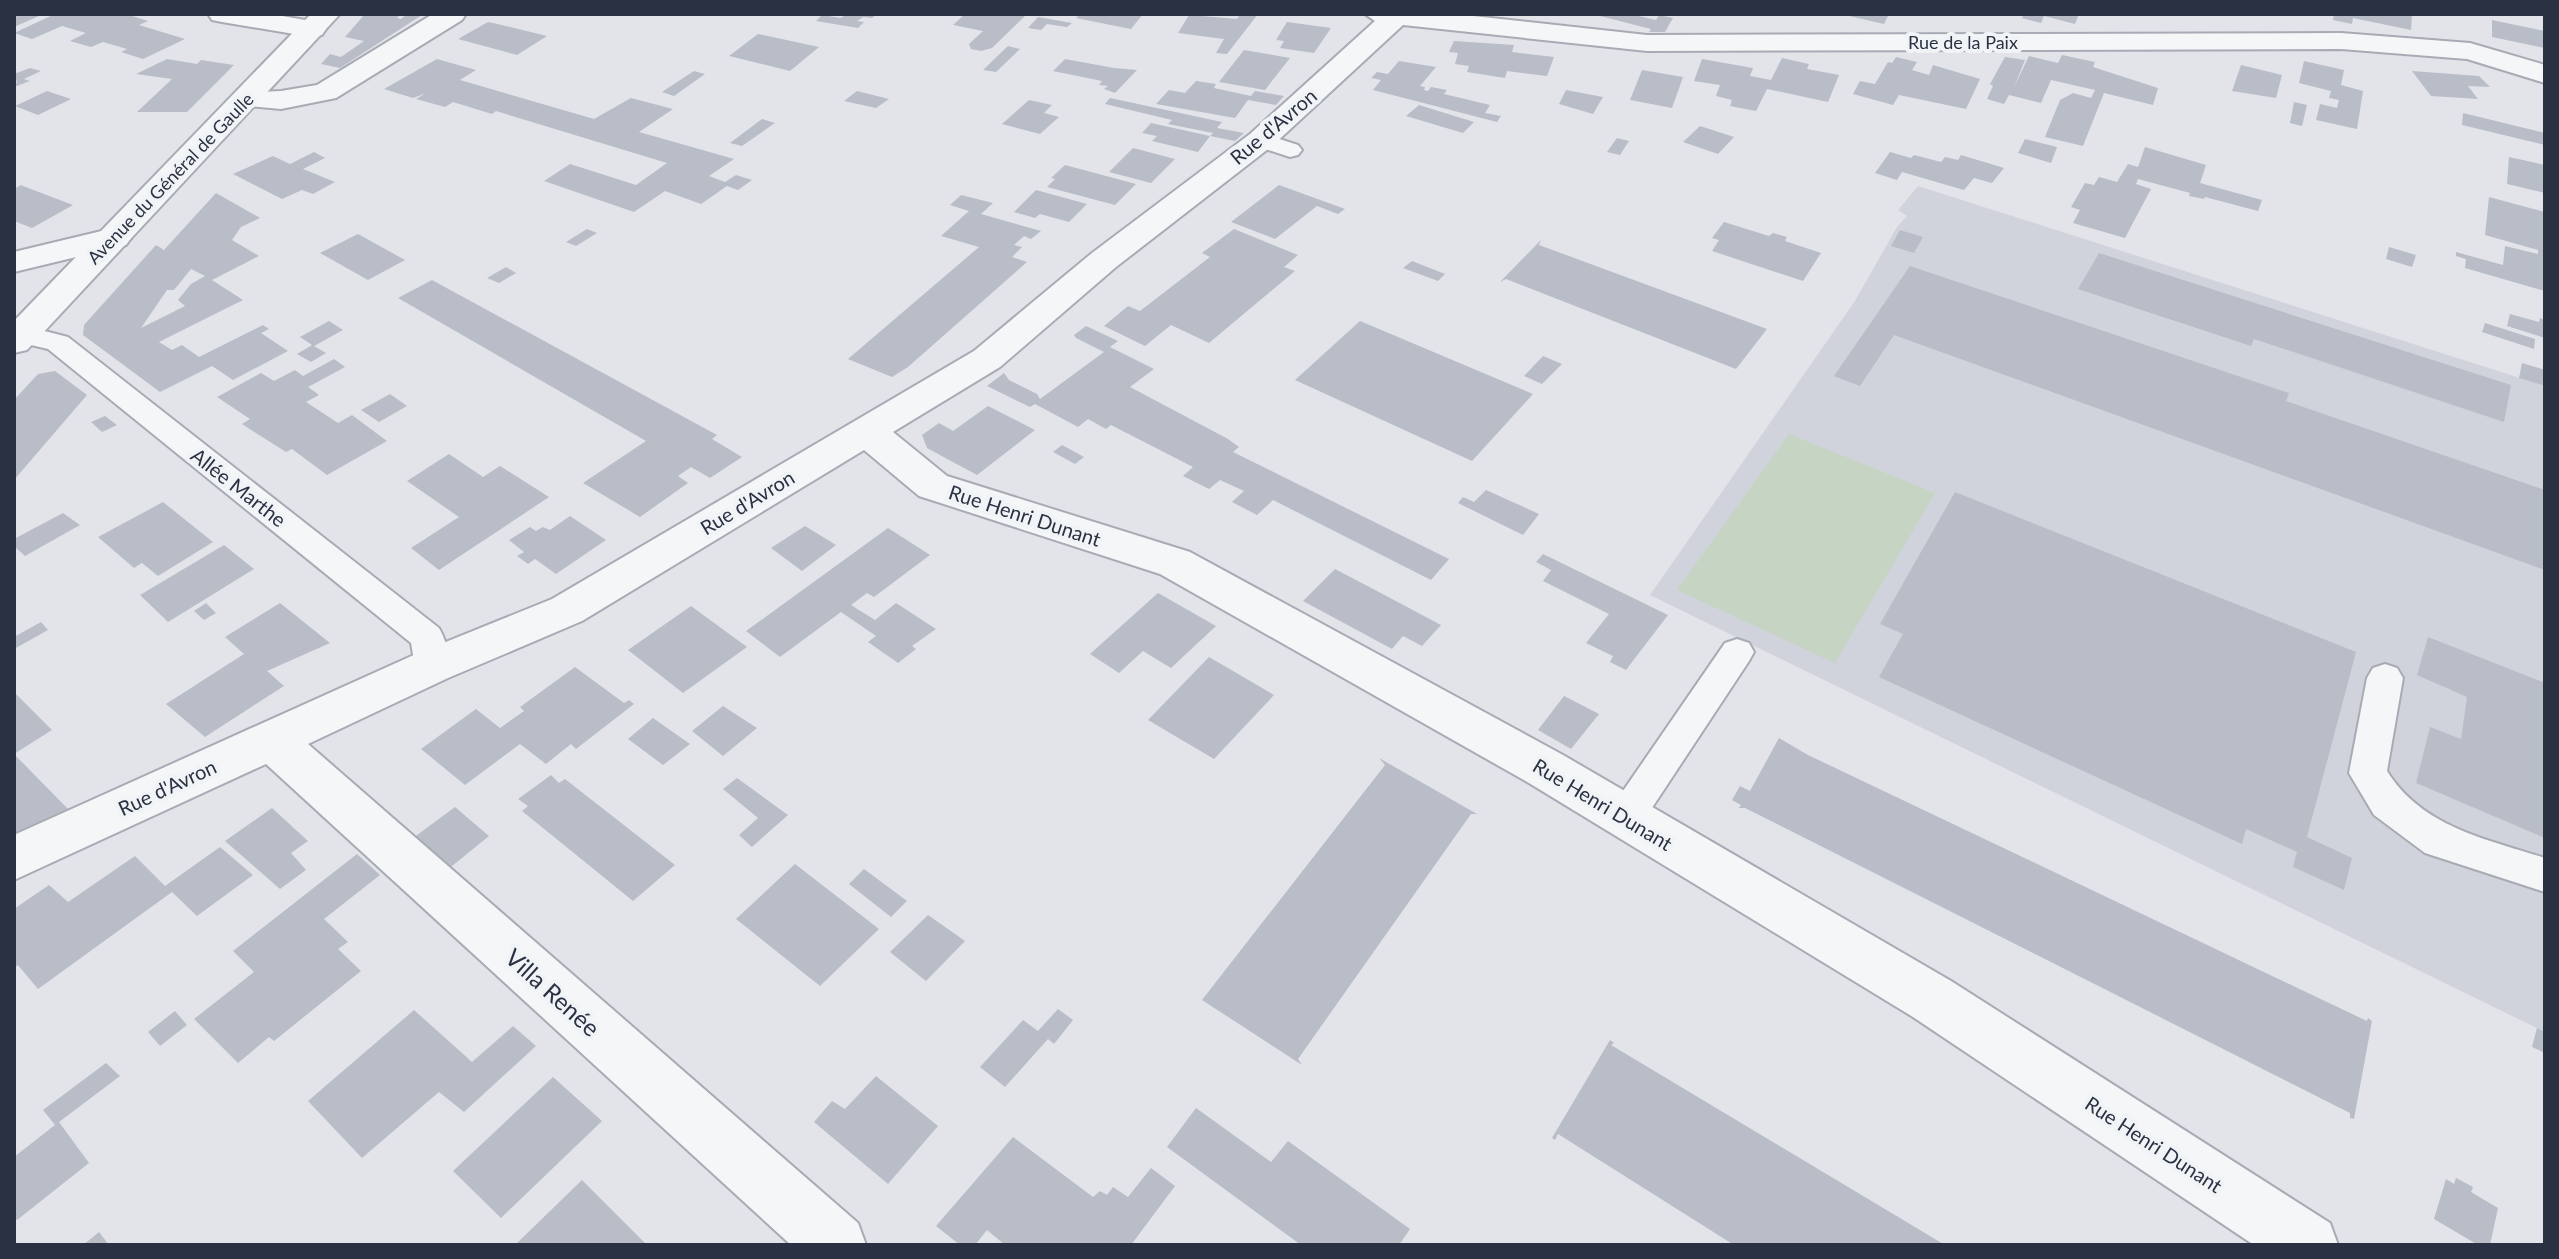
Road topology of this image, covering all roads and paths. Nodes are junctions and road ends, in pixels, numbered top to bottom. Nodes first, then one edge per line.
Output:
1 (222, 14) edge
2 (452, 14) edge
3 (1392, 15) edge
4 (319, 22) edge
5 (2545, 74) edge
6 (246, 99) junction
7 (114, 238) junction
8 (14, 262) edge
9 (18, 338) edge
10 (866, 431) junction
11 (1737, 652) dead end
12 (432, 666) junction
13 (2385, 678) dead end
14 (270, 739) junction
15 (1625, 818) junction
16 (14, 858) edge
17 (2545, 875) edge
18 (836, 1245) edge
19 (2308, 1245) edge

1 - 4 street
2 - 6 street
3 - 5 street, Rue de la Paix
3 - 10 street, Rue d'Avron
4 - 6 street, Avenue du Général de Gaulle
6 - 7 street, Avenue du Général de Gaulle
7 - 8 street
7 - 9 street, Avenue du Général de Gaulle
9 - 12 lane, Allée Marthe
10 - 12 street, Rue d'Avron
10 - 15 street, Rue Henri Dunant
11 - 15 lane
12 - 14 street, Rue d'Avron
13 - 17 lane
14 - 16 street, Rue d'Avron
14 - 18 street, Villa Renée
15 - 19 street, Rue Henri Dunant

